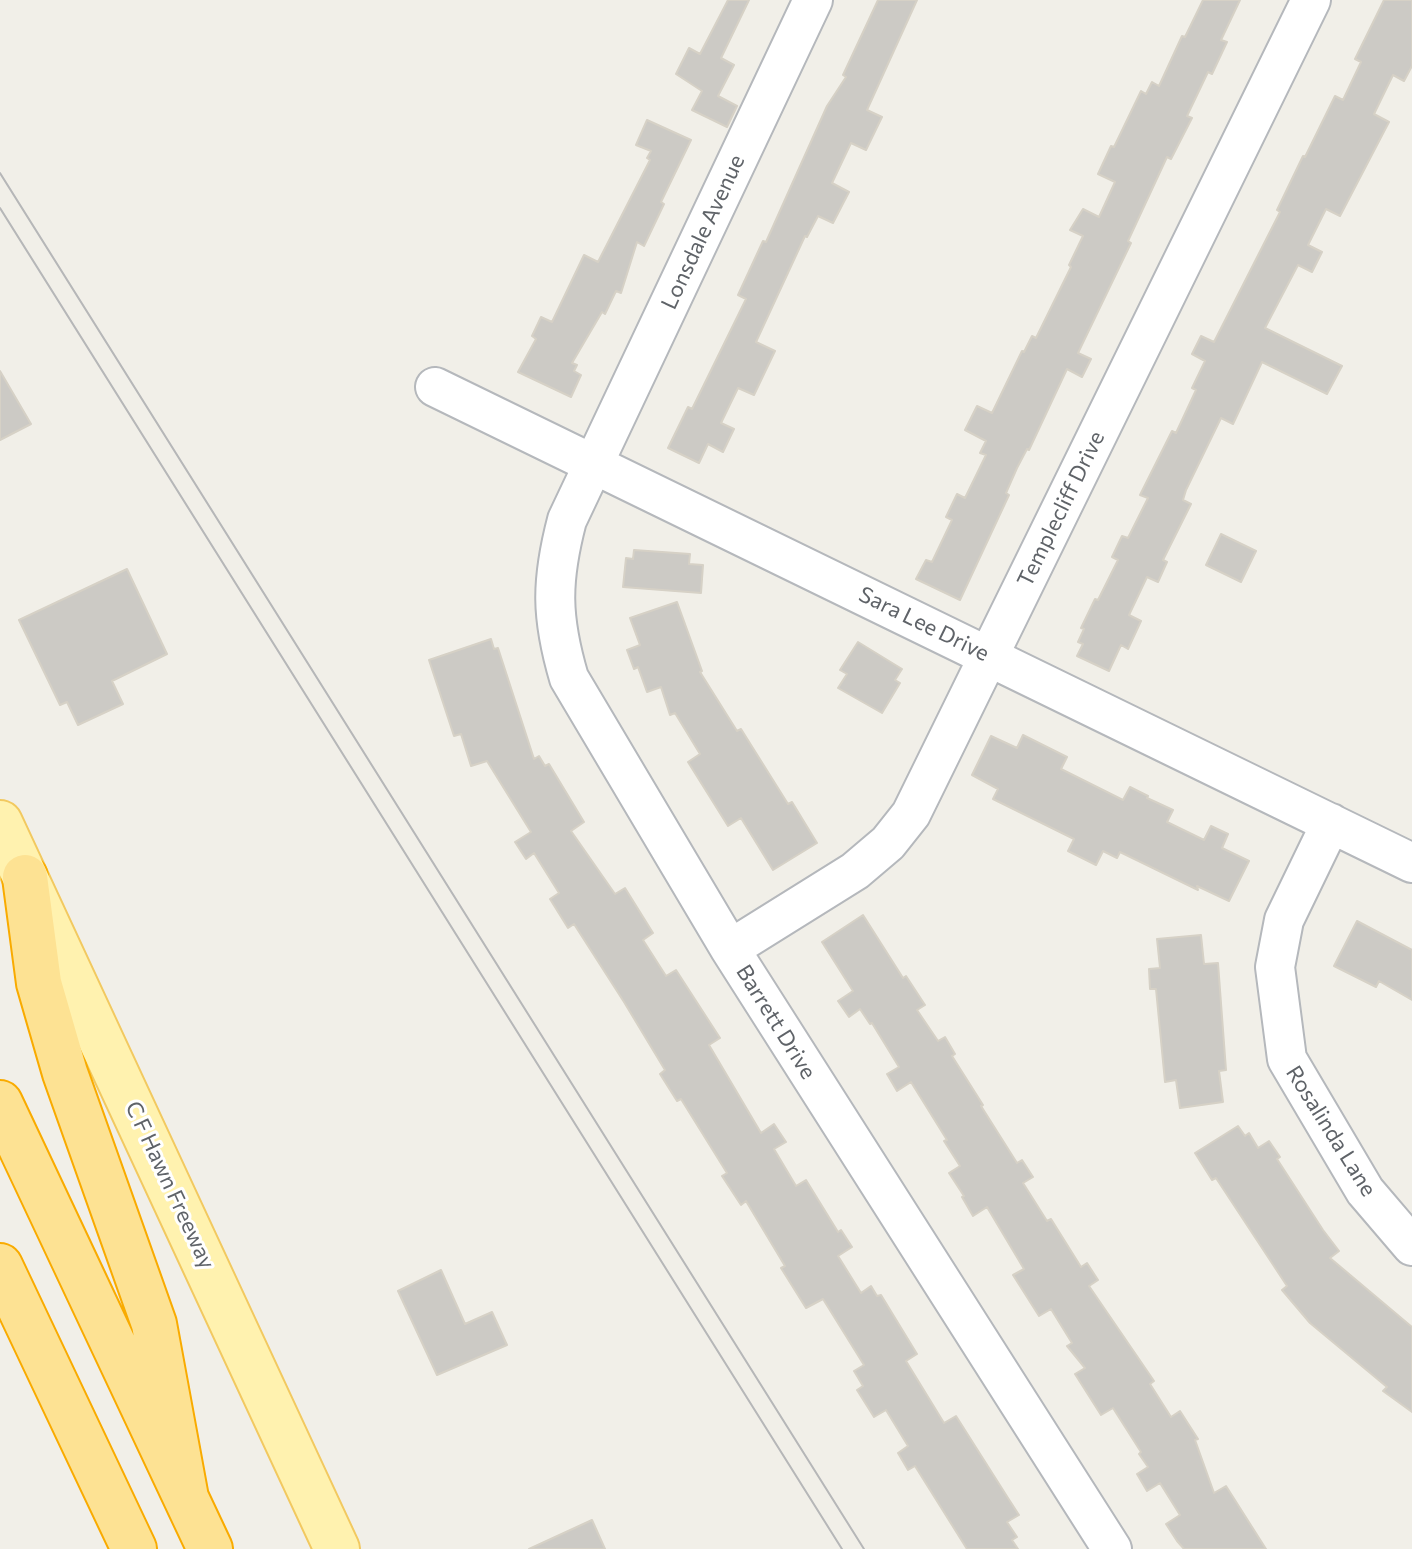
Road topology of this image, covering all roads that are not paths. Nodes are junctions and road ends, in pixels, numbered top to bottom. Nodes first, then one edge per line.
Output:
1 (813, 0) edge
2 (1311, 0) edge
3 (435, 387) dead end
4 (593, 464) junction
5 (989, 656) junction
6 (0, 823) edge
7 (1331, 823) junction
8 (1412, 863) edge
9 (25, 877) junction
10 (730, 949) junction
11 (0, 1103) edge
12 (1412, 1246) edge
13 (0, 1266) edge
14 (186, 1498) junction
15 (134, 1549) edge
16 (210, 1549) edge
17 (337, 1549) edge
18 (1112, 1549) edge

1 - 4 street, Lonsdale Avenue
2 - 5 street, Templecliff Drive
3 - 4 street, Sara Lee Drive
4 - 5 street, Sara Lee Drive
4 - 10 street, Barrett Drive
5 - 7 street, Sara Lee Drive
5 - 10 street, Templecliff Drive
6 - 9 main road, C F Hawn Freeway
7 - 8 street, Sara Lee Drive
7 - 12 street, Rosalinda Lane
9 - 14 highway
9 - 17 main road, C F Hawn Freeway
10 - 18 street, Barrett Drive
11 - 14 highway
13 - 15 highway
14 - 16 highway

